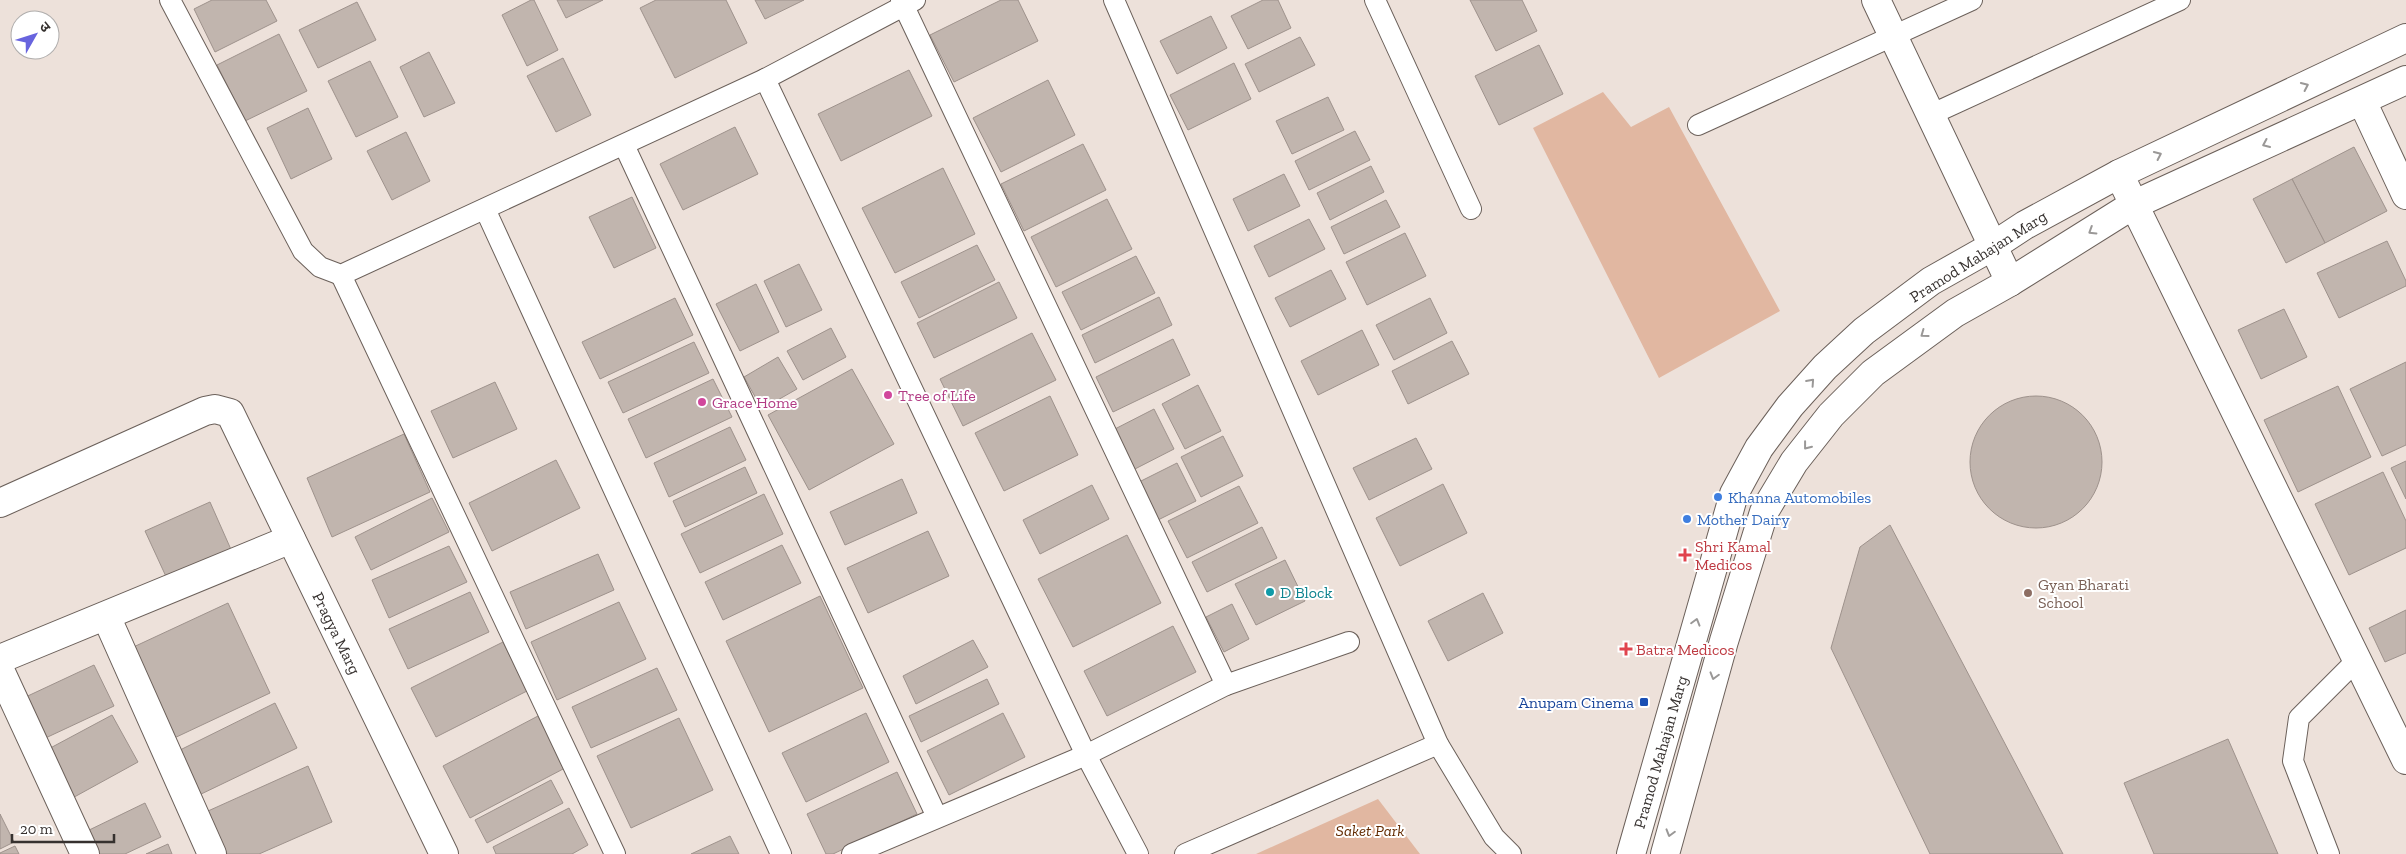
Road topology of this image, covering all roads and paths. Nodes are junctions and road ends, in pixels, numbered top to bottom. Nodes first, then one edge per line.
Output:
1 (170, 0) edge
2 (1114, 0) edge
3 (1375, 0) edge
4 (1876, 0) edge
5 (1972, 0) edge
6 (2180, 0) edge
7 (907, 2) edge
8 (1893, 36) junction
9 (2406, 38) edge
10 (765, 79) junction
11 (2406, 80) edge
12 (2362, 101) junction
13 (1930, 115) junction
14 (1698, 125) dead end
15 (624, 145) junction
16 (2119, 174) junction
17 (2406, 195) edge
18 (2133, 205) junction
19 (485, 209) junction
20 (1471, 209) dead end
21 (1993, 246) junction
22 (341, 275) junction
23 (1931, 281) junction
24 (2010, 282) junction
25 (1954, 313) junction
26 (0, 504) edge
27 (291, 539) junction
28 (106, 616) junction
29 (1349, 642) dead end
30 (0, 659) edge
31 (2357, 660) junction
32 (0, 670) edge
33 (1226, 685) junction
34 (1438, 744) junction
35 (1086, 755) junction
36 (2406, 760) edge
37 (937, 817) junction
38 (85, 854) edge
39 (212, 854) edge
40 (444, 854) edge
41 (615, 854) edge
42 (781, 854) edge
43 (852, 854) edge
44 (1138, 854) edge
45 (1185, 854) edge
46 (1511, 854) edge
47 (1631, 854) edge
48 (1664, 854) edge
49 (2329, 854) edge

1 - 22 lane
2 - 34 lane
3 - 20 lane
4 - 8 street
5 - 8 lane
6 - 13 lane
7 - 10 lane
7 - 33 lane
8 - 13 street
8 - 14 lane
16 -> 9 street, Pramod Mahajan Marg
10 - 15 lane
10 - 35 lane
11 - 12 street, Pramod Mahajan Marg
12 - 17 street
12 -> 18 street, Pramod Mahajan Marg
13 - 21 street
15 - 19 lane
15 - 37 lane
16 - 18 street
16 - 21 street, Pramod Mahajan Marg
18 -> 24 street, Pramod Mahajan Marg
18 - 31 street
19 - 22 lane
19 - 42 lane
21 - 23 street, Pramod Mahajan Marg
21 - 24 street
22 - 41 lane
23 - 25 street
47 -> 23 street, Pramod Mahajan Marg
24 - 25 street, Pramod Mahajan Marg
25 -> 48 street, Pramod Mahajan Marg
26 - 27 street, Pragya Marg
27 - 28 street
27 - 40 street, Pragya Marg
28 - 30 street
28 - 39 street
29 - 33 lane
31 - 36 street
31 - 49 lane
32 - 38 street
33 - 35 lane
34 - 45 lane
34 - 46 lane
35 - 37 lane
35 - 44 lane
37 - 43 lane

